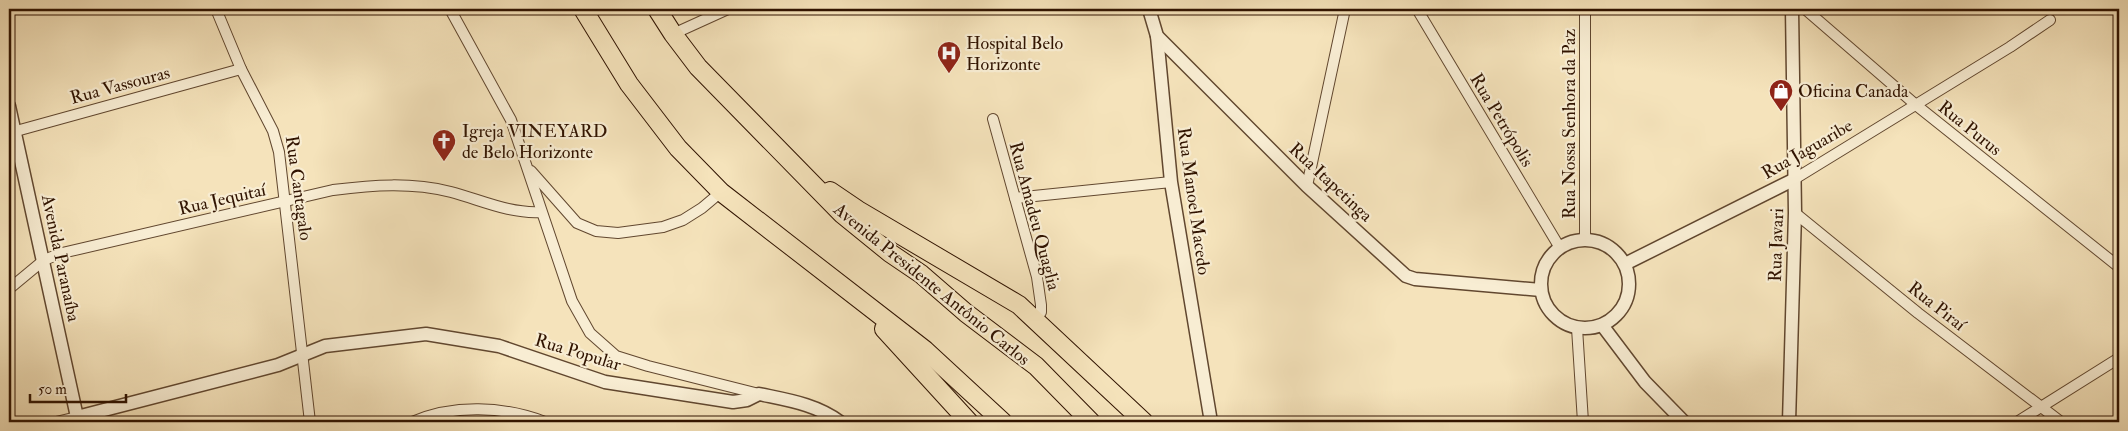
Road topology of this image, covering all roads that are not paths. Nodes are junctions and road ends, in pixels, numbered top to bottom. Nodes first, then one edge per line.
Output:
1 (216, 9) edge
2 (450, 9) edge
3 (583, 9) edge
4 (657, 9) edge
5 (728, 9) edge
6 (1149, 9) edge
7 (1345, 9) edge
8 (1416, 9) edge
9 (1586, 9) edge
10 (1792, 9) edge
11 (1805, 9) edge
12 (2050, 20) dead end
13 (673, 34) junction
14 (1157, 36) junction
15 (241, 69) junction
16 (1916, 105) junction
17 (9, 106) edge
18 (993, 119) dead end
19 (12, 132) edge
20 (529, 169) junction
21 (803, 172) junction
22 (1793, 180) junction
23 (1171, 182) junction
24 (1307, 186) junction
25 (721, 192) junction
26 (1015, 198) junction
27 (284, 201) junction
28 (541, 212) junction
29 (1795, 213) junction
30 (1585, 240) junction
31 (1560, 248) junction
32 (44, 260) junction
33 (1625, 264) junction
34 (2119, 267) edge
35 (9, 289) edge
36 (1541, 290) junction
37 (855, 297) junction
38 (1036, 320) junction
39 (1602, 325) junction
40 (1577, 328) junction
41 (302, 354) junction
42 (2119, 358) edge
43 (1202, 371) junction
44 (759, 394) junction
45 (2042, 407) junction
46 (78, 417) junction
47 (526, 418) edge
48 (823, 418) edge
49 (56, 422) edge
50 (310, 422) edge
51 (412, 422) edge
52 (545, 422) edge
53 (840, 422) edge
54 (969, 422) edge
55 (1004, 422) edge
56 (1091, 422) edge
57 (1144, 422) edge
58 (1205, 422) edge
59 (1211, 422) edge
60 (1583, 422) edge
61 (1684, 422) edge
62 (1789, 422) edge
63 (2016, 422) edge
64 (2060, 422) edge

1 - 15 street, Rua Cantagalo
2 - 20 street
3 - 25 highway
4 - 13 highway, Avenida Presidente Antônio Carlos
5 - 13 street
6 - 14 street, Rua Itapetinga
7 - 24 street
8 - 31 street, Rua Petrópolis
9 - 30 street, Rua Nossa Senhora da Paz
10 - 22 street, Rua Javari
11 - 16 street, Rua Purus
12 - 16 street, Rua Jaguaribe
13 - 21 highway, Avenida Presidente Antônio Carlos
14 - 23 street, Rua Manoel Macedo
14 - 24 street, Rua Itapetinga
15 - 19 street, Rua Vassouras
15 - 27 street, Rua Cantagalo
16 - 22 street, Rua Jaguaribe
16 - 34 street, Rua Purus
17 - 19 street, Avenida Paranaíba
18 - 26 street, Rua Amadeu Quaglia
19 - 32 street, Avenida Paranaíba
20 - 25 street
20 - 28 street
21 - 38 highway
21 - 56 highway, Avenida Presidente Antônio Carlos
22 - 29 street, Rua Javari
22 - 33 street, Rua Jaguaribe
23 - 26 street
23 - 43 street, Rua Manoel Macedo
24 - 36 street, Rua Itapetinga
25 - 37 highway
26 - 38 street, Rua Amadeu Quaglia
27 - 28 street, Rua Jequitaí
27 - 32 street, Rua Jequitaí
27 - 41 street, Rua Cantagalo
28 - 44 street
29 - 45 street, Rua Piraí
29 - 62 street, Rua Javari
30 - 31 street
30 - 33 street
31 - 36 street
32 - 35 street, Rua Jequitaí
32 - 46 street, Avenida Paranaíba
33 - 39 street
36 - 40 street
37 - 54 highway
37 - 55 highway
38 - 57 highway
39 - 40 street
39 - 61 street
40 - 60 street
41 - 44 street, Rua Popular
41 - 46 street
41 - 50 street, Rua Cantagalo
42 - 45 street
43 - 58 street, Rua Manoel Macedo
43 - 59 street, Rua Manoel Macedo
44 - 48 street
45 - 63 street
45 - 64 street, Rua Piraí
46 - 49 street
47 - 51 street
47 - 52 street
48 - 53 street

